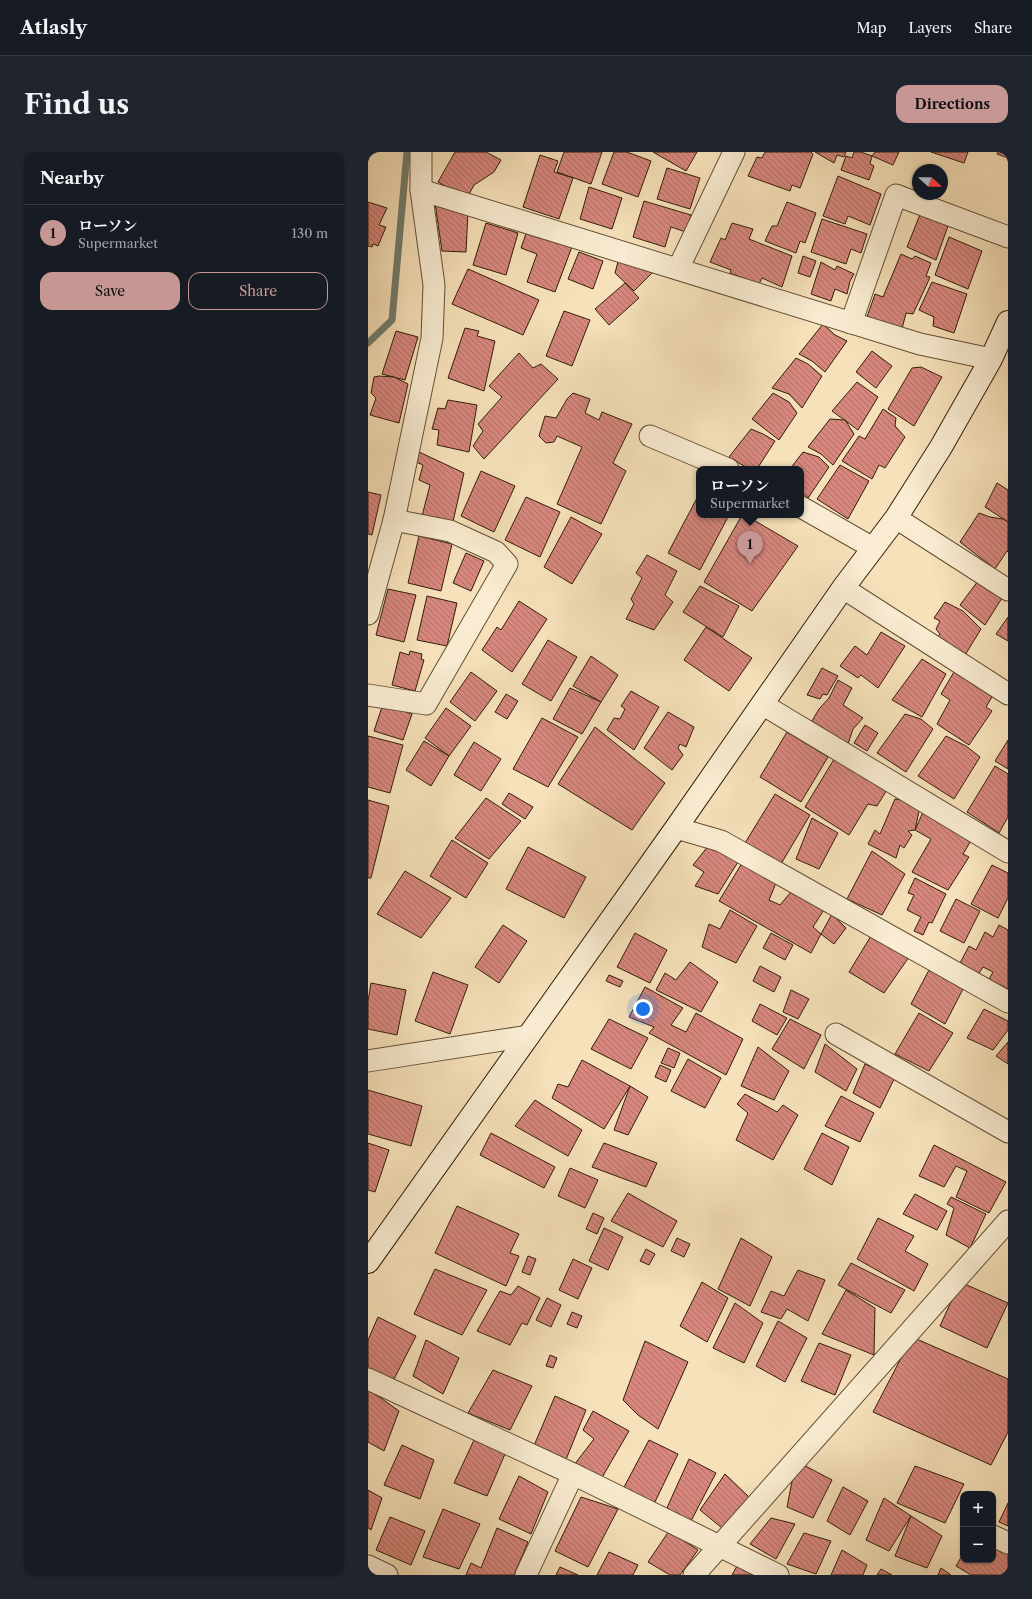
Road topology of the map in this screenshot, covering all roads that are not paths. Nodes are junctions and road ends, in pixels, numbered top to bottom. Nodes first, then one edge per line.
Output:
1 (421, 152) edge
2 (734, 152) edge
3 (421, 190) junction
4 (1008, 237) edge
5 (678, 269) junction
6 (1008, 322) edge
7 (851, 323) junction
8 (991, 359) junction
9 (650, 436) dead end
10 (721, 466) edge
11 (804, 509) edge
12 (896, 518) junction
13 (394, 520) junction
14 (873, 548) junction
15 (843, 588) junction
16 (1008, 590) edge
17 (368, 614) edge
18 (1008, 694) edge
19 (368, 695) edge
20 (762, 704) junction
21 (676, 828) junction
22 (1008, 852) edge
23 (1008, 1002) edge
24 (836, 1034) dead end
25 (529, 1036) junction
26 (368, 1061) edge
27 (1008, 1132) edge
28 (1008, 1221) edge
29 (368, 1262) edge
30 (368, 1379) edge
31 (573, 1474) junction
32 (996, 1537) edge
33 (1008, 1543) edge
34 (720, 1546) junction
35 (368, 1566) edge
36 (387, 1575) edge
37 (526, 1575) edge
38 (694, 1575) edge
39 (778, 1575) edge

1 - 3 street
2 - 5 street
3 - 5 street
3 - 13 street
4 - 7 street
5 - 7 street
6 - 8 street
7 - 8 street
8 - 12 street
9 - 10 street
11 - 14 street
12 - 14 street
12 - 16 street
13 - 17 street
13 - 19 street
14 - 15 street
15 - 18 street
15 - 20 street
20 - 21 street
20 - 22 street
21 - 23 street
21 - 25 street
24 - 27 street
25 - 26 street
25 - 29 street
28 - 34 street
30 - 31 street
31 - 34 street
31 - 37 street
32 - 33 street
34 - 38 street
34 - 39 street
35 - 36 street

